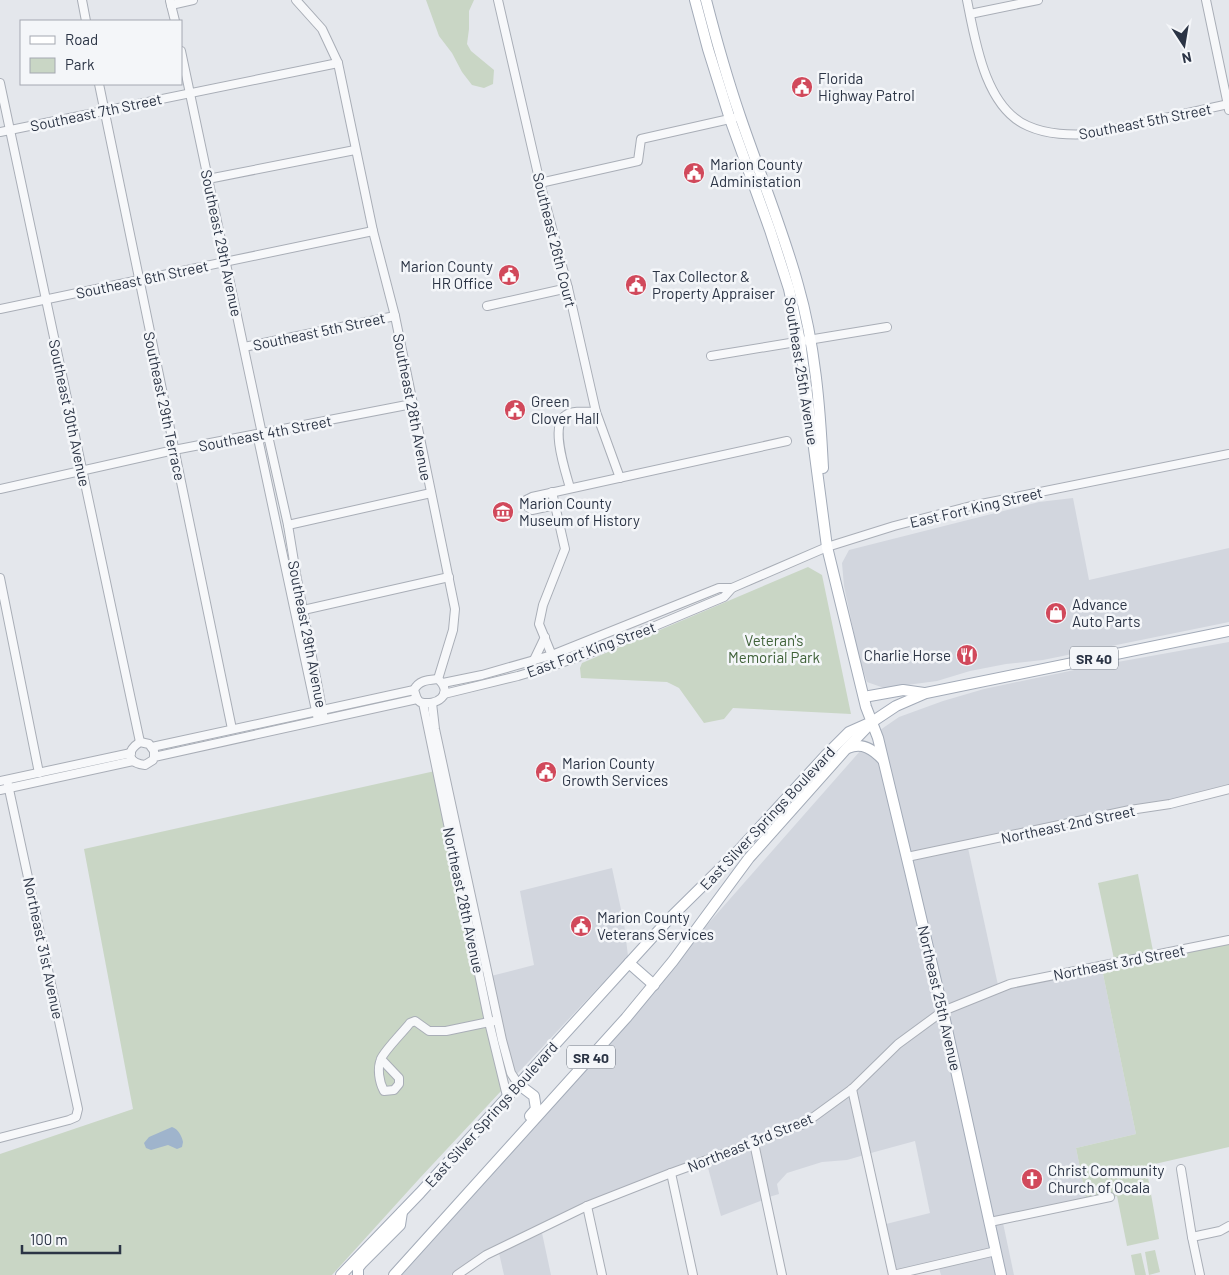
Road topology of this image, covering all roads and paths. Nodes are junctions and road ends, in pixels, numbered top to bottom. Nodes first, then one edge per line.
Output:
1 (82, 0) edge
2 (193, 0) edge
3 (296, 0) edge
4 (498, 0) edge
5 (695, 0) edge
6 (706, 0) edge
7 (967, 0) edge
8 (1038, 0) edge
9 (1206, 0) edge
10 (171, 2) edge
11 (970, 14) junction
12 (86, 20) edge
13 (175, 20) edge
14 (182, 56) edge
15 (338, 64) junction
16 (0, 83) edge
17 (99, 85) edge
18 (190, 93) junction
19 (1229, 106) edge
20 (104, 111) junction
21 (735, 118) junction
22 (10, 130) junction
23 (0, 132) edge
24 (356, 150) junction
25 (208, 179) junction
26 (540, 183) junction
27 (372, 231) junction
28 (226, 262) junction
29 (140, 280) junction
30 (568, 288) junction
31 (47, 299) junction
32 (487, 306) dead end
33 (0, 309) edge
34 (395, 316) junction
35 (887, 327) dead end
36 (805, 340) junction
37 (244, 347) junction
38 (711, 356) dead end
39 (412, 404) junction
40 (596, 412) junction
41 (262, 434) junction
42 (787, 441) dead end
43 (174, 450) junction
44 (1229, 454) edge
45 (82, 470) junction
46 (620, 478) junction
47 (0, 488) edge
48 (570, 488) junction
49 (552, 492) junction
50 (430, 493) junction
51 (555, 505) junction
52 (288, 525) junction
53 (827, 547) junction
54 (0, 578) edge
55 (448, 578) junction
56 (732, 588) junction
57 (303, 610) junction
58 (294, 612) junction
59 (1229, 631) edge
60 (545, 637) junction
61 (573, 647) junction
62 (552, 655) junction
63 (534, 660) junction
64 (443, 663) junction
65 (555, 665) junction
66 (441, 681) junction
67 (455, 681) junction
68 (414, 690) junction
69 (926, 693) junction
70 (444, 694) junction
71 (864, 697) junction
72 (420, 701) junction
73 (432, 703) junction
74 (320, 710) junction
75 (321, 720) junction
76 (872, 722) junction
77 (232, 729) junction
78 (140, 742) junction
79 (152, 747) junction
80 (846, 748) junction
81 (131, 752) junction
82 (154, 756) junction
83 (883, 760) junction
84 (133, 761) junction
85 (40, 773) junction
86 (3, 780) edge
87 (10, 788) junction
88 (1229, 789) edge
89 (0, 790) edge
90 (907, 857) junction
91 (1229, 940) edge
92 (629, 963) junction
93 (654, 985) junction
94 (943, 1011) junction
95 (493, 1021) junction
96 (381, 1059) dead end
97 (518, 1084) junction
98 (852, 1089) junction
99 (507, 1096) junction
100 (0, 1138) edge
101 (754, 1143) junction
102 (1182, 1169) dead end
103 (672, 1173) junction
104 (481, 1177) junction
105 (1110, 1197) dead end
106 (587, 1206) junction
107 (402, 1212) junction
108 (990, 1222) junction
109 (1229, 1226) edge
110 (1192, 1237) junction
111 (996, 1251) junction
112 (341, 1275) edge
113 (358, 1275) edge
114 (394, 1275) edge
115 (457, 1275) edge
116 (602, 1275) edge
117 (693, 1275) edge
118 (782, 1275) edge
119 (893, 1275) edge
120 (1001, 1275) edge
121 (1200, 1275) edge

1 - 12 street
2 - 10 street
3 - 15 street, Southeast 28th Avenue
4 - 26 street, Southeast 26th Court
5 - 21 main road, Southeast 25th Avenue
6 - 21 main road, Southeast 25th Avenue
7 - 11 street, Southeast 5th Street
8 - 11 street
9 - 19 street
10 - 13 street
11 - 19 street, Southeast 5th Street
14 - 18 street, Southeast 29th Avenue
15 - 18 street, Southeast 7th Street
15 - 24 street, Southeast 28th Avenue
16 - 22 street, Southeast 30th Avenue
17 - 20 street, Southeast 29th Terrace
18 - 20 street, Southeast 7th Street
18 - 25 street, Southeast 29th Avenue
20 - 22 street, Southeast 7th Street
20 - 29 street, Southeast 29th Terrace
21 - 26 street
21 - 36 main road, Southeast 25th Avenue
22 - 23 street, Southeast 7th Street
22 - 31 street, Southeast 30th Avenue
24 - 25 street
24 - 27 street, Southeast 28th Avenue
25 - 28 street, Southeast 29th Avenue
26 - 30 street, Southeast 26th Court
27 - 28 street, Southeast 6th Street
27 - 34 street, Southeast 28th Avenue
28 - 29 street, Southeast 6th Street
28 - 37 street, Southeast 29th Avenue
29 - 31 street, Southeast 6th Street
29 - 43 street, Southeast 29th Terrace
30 - 32 street
30 - 40 street, Southeast 26th Court
31 - 33 street, Southeast 6th Street
31 - 45 street, Southeast 30th Avenue
34 - 37 street, Southeast 5th Street
34 - 39 street, Southeast 28th Avenue
35 - 36 street
36 - 38 street
36 - 53 main road, Southeast 25th Avenue
37 - 41 street, Southeast 29th Avenue
39 - 41 street, Southeast 4th Street
39 - 50 street, Southeast 28th Avenue
40 - 46 street, Southeast 26th Court
40 - 48 street
41 - 43 street, Southeast 4th Street
41 - 52 street, Southeast 29th Avenue
41 - 58 street, Southeast 29th Avenue
42 - 46 street
43 - 45 street, Southeast 4th Street
43 - 77 street, Southeast 29th Terrace
44 - 53 street, East Fort King Street
45 - 47 street, Southeast 4th Street
45 - 78 street, Southeast 30th Avenue
46 - 48 street
48 - 49 street
49 - 51 street
49 - 51 street
50 - 52 street
50 - 55 street, Southeast 28th Avenue
51 - 60 street
52 - 57 street, Southeast 29th Avenue
53 - 56 street, East Fort King Street
53 - 71 main road, Southeast 25th Avenue
54 - 85 street
55 - 57 street
55 - 64 street, Southeast 28th Avenue
56 - 61 street, East Fort King Street
56 - 65 street, East Fort King Street
57 - 58 street
57 - 74 street, Southeast 29th Avenue
58 - 74 street, Southeast 29th Avenue
59 - 69 main road, East Silver Springs Boulevard / SR 40
60 - 61 street
60 - 62 street
60 - 63 street
61 - 62 street, East Fort King Street
62 - 63 street, East Fort King Street
62 - 65 street
63 - 67 street, East Fort King Street
64 - 66 street, Southeast 28th Avenue
64 - 67 street
65 - 70 street, East Fort King Street
66 - 67 street, East Fort King Street
66 - 68 street
66 - 70 street
68 - 72 street
68 - 74 street
69 - 71 main road
69 - 76 main road, East Silver Springs Boulevard / SR 40
70 - 73 street
71 - 76 main road, Southeast 25th Avenue
72 - 73 street
72 - 75 street
72 - 95 street, Northeast 28th Avenue
73 - 95 street, Northeast 28th Avenue
74 - 75 street, Southeast 29th Avenue
74 - 77 street
75 - 82 street
76 - 80 main road, East Silver Springs Boulevard / SR 40
76 - 83 main road, Northeast 25th Avenue
76 - 92 main road, East Silver Springs Boulevard / SR 40
77 - 79 street
78 - 79 street
78 - 81 street
79 - 82 street
80 - 83 main road
80 - 93 main road, East Silver Springs Boulevard / SR 40
81 - 84 street
81 - 85 street
82 - 84 street
83 - 90 main road, Northeast 25th Avenue
84 - 87 street
85 - 86 street
86 - 87 street, Northeast 31st Avenue
87 - 89 street
87 - 100 street, Northeast 31st Avenue
88 - 90 street, Northeast 2nd Street
90 - 94 main road, Northeast 25th Avenue
91 - 94 street, Northeast 3rd Street
92 - 93 main road
92 - 97 main road, East Silver Springs Boulevard / SR 40
93 - 104 main road, East Silver Springs Boulevard / SR 40
94 - 98 street, Northeast 3rd Street
94 - 108 main road, Northeast 25th Avenue
95 - 96 street
95 - 97 street, Northeast 28th Avenue
95 - 99 street, Northeast 28th Avenue
97 - 99 main road, East Silver Springs Boulevard / SR 40
97 - 104 main road
98 - 101 street, Northeast 3rd Street
98 - 119 street
99 - 107 main road, East Silver Springs Boulevard / SR 40
101 - 103 street, Northeast 3rd Street
101 - 118 street
102 - 110 street
103 - 106 street, Northeast 3rd Street
103 - 117 street
104 - 114 main road, East Silver Springs Boulevard / SR 40
105 - 108 street
106 - 115 street, Northeast 3rd Street
106 - 116 street
107 - 112 main road, East Silver Springs Boulevard / SR 40
107 - 113 main road
108 - 111 main road, Northeast 25th Avenue
109 - 110 street
110 - 121 street
111 - 119 street
111 - 120 main road, Northeast 25th Avenue

